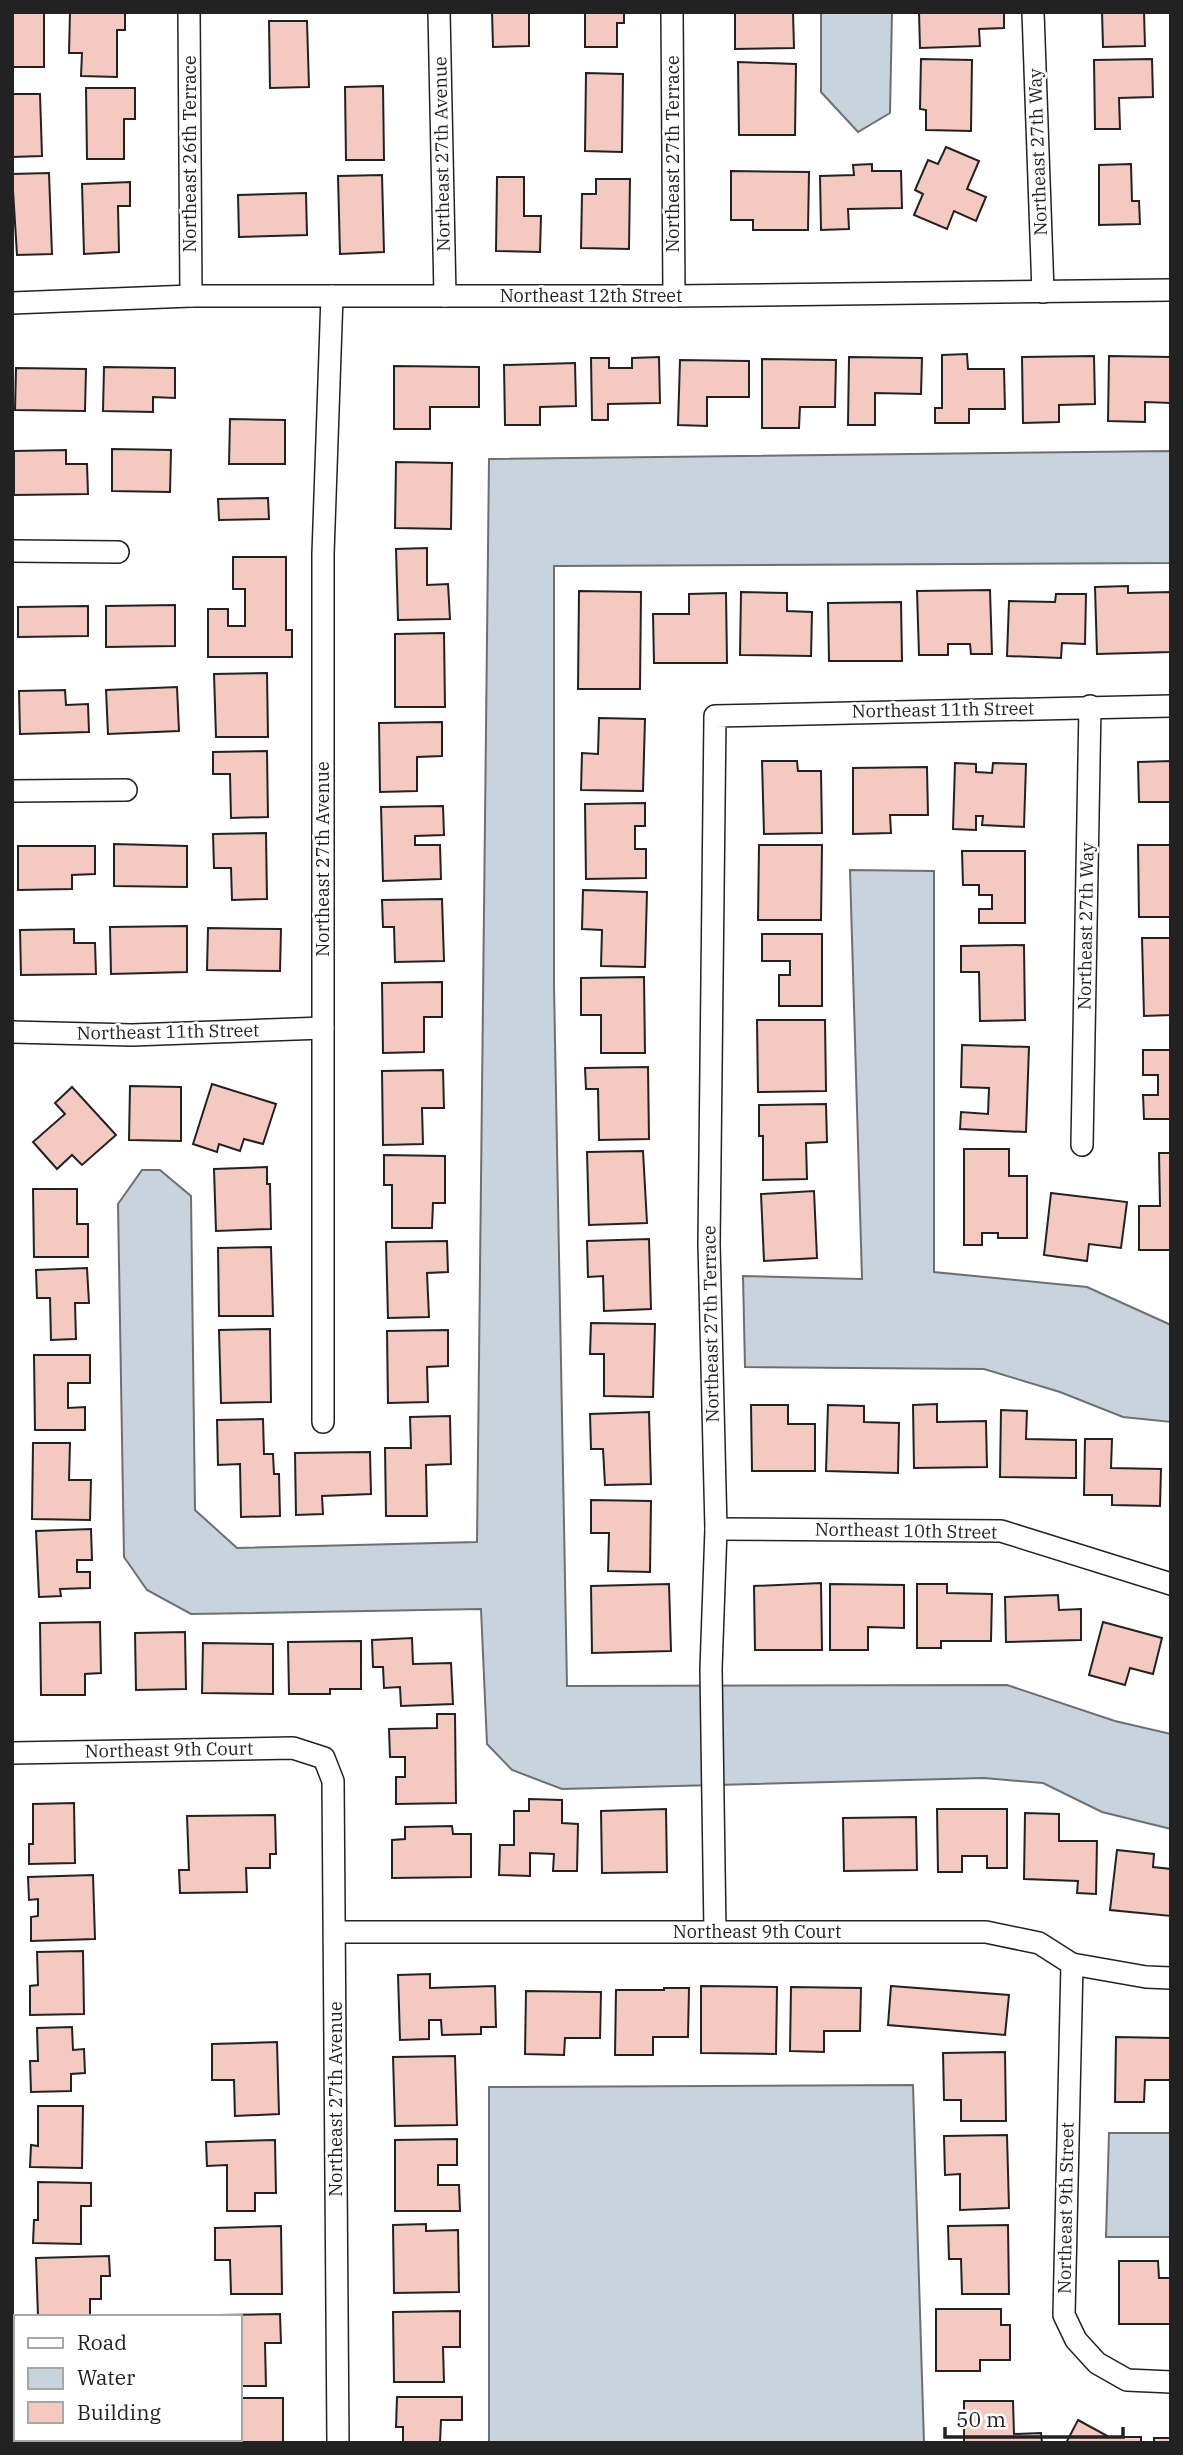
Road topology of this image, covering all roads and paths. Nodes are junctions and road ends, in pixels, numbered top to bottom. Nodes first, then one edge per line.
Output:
1 (189, 12) edge
2 (439, 12) edge
3 (672, 12) edge
4 (1032, 12) edge
5 (1171, 290) edge
6 (1043, 292) junction
7 (191, 296) junction
8 (332, 296) junction
9 (445, 296) junction
10 (674, 296) junction
11 (12, 303) edge
12 (12, 551) edge
13 (118, 552) dead end
14 (1090, 706) junction
15 (1171, 706) edge
16 (715, 716) joint
17 (126, 790) dead end
18 (12, 791) edge
19 (323, 1028) junction
20 (12, 1032) edge
21 (1082, 1145) dead end
22 (323, 1422) dead end
23 (716, 1529) junction
24 (1171, 1584) edge
25 (12, 1753) edge
26 (324, 1758) joint
27 (715, 1931) junction
28 (335, 1932) junction
29 (1072, 1964) junction
30 (1171, 1978) edge
31 (1171, 2382) edge
32 (338, 2443) edge

1 - 7 street, Northeast 26th Terrace
2 - 9 street, Northeast 27th Avenue
3 - 10 street, Northeast 27th Terrace
4 - 6 street, Northeast 27th Way
5 - 6 street, Northeast 12th Street
6 - 10 street, Northeast 12th Street
7 - 8 street, Northeast 12th Street
7 - 11 street, Northeast 12th Street
8 - 9 street, Northeast 12th Street
8 - 19 street, Northeast 27th Avenue
9 - 10 street, Northeast 12th Street
12 - 13 street
14 - 15 street, Northeast 11th Street
14 - 16 street, Northeast 11th Street
14 - 21 street, Northeast 27th Way
16 - 23 street, Northeast 27th Terrace
17 - 18 street
19 - 20 street, Northeast 11th Street
19 - 22 street, Northeast 27th Avenue
23 - 24 street, Northeast 10th Street
23 - 27 street, Northeast 27th Terrace
25 - 26 street, Northeast 9th Court
26 - 28 street, Northeast 27th Avenue
27 - 28 street, Northeast 9th Court
27 - 29 street, Northeast 9th Court
28 - 32 street, Northeast 27th Avenue
29 - 30 street, Northeast 9th Court
29 - 31 street, Northeast 9th Street

